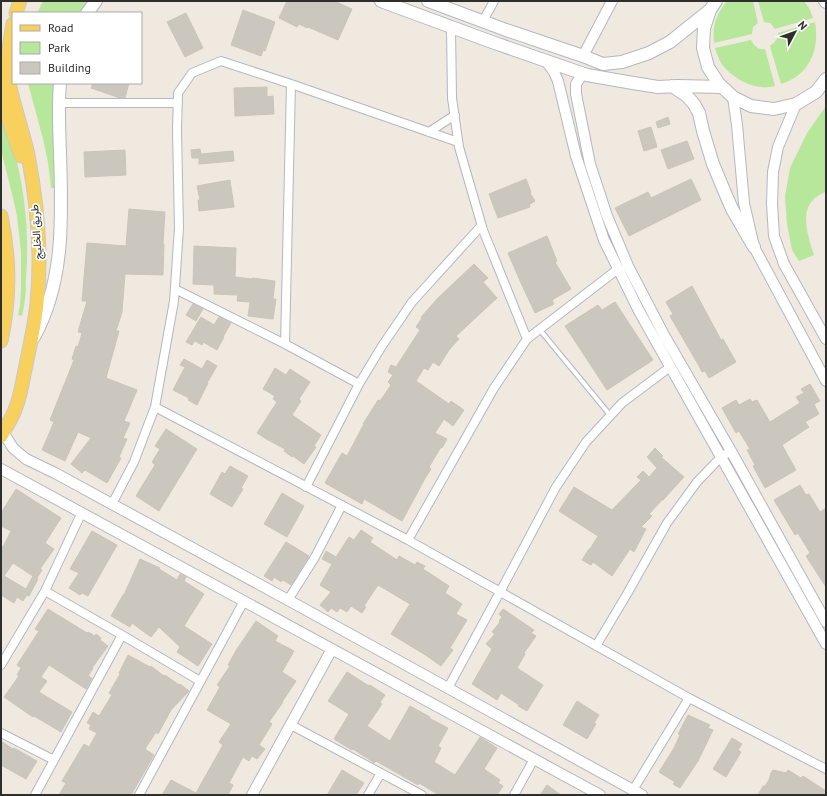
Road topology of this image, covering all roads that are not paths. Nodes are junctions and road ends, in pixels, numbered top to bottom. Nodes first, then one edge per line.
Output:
1 (20, 1) edge
2 (96, 1) edge
3 (381, 1) edge
4 (428, 1) edge
5 (494, 1) edge
6 (612, 1) edge
7 (713, 5) edge
8 (16, 12) edge
9 (88, 12) edge
10 (483, 21) junction
11 (451, 27) junction
12 (12, 30) edge
13 (583, 56) junction
14 (546, 61) junction
15 (583, 74) junction
16 (826, 79) edge
17 (1, 82) edge
18 (60, 84) edge
19 (291, 84) junction
20 (672, 86) junction
21 (722, 87) junction
22 (733, 97) junction
23 (58, 103) junction
24 (178, 103) junction
25 (796, 104) junction
26 (455, 116) junction
27 (429, 132) junction
28 (458, 142) junction
29 (32, 186) junction
30 (1, 216) edge
31 (482, 226) junction
32 (754, 247) junction
33 (618, 269) junction
34 (175, 289) junction
35 (540, 329) junction
36 (528, 339) junction
37 (826, 339) edge
38 (1, 341) edge
39 (31, 341) junction
40 (285, 344) junction
41 (670, 367) junction
42 (826, 381) edge
43 (359, 384) junction
44 (155, 407) junction
45 (610, 415) junction
46 (2, 434) edge
47 (731, 451) junction
48 (721, 457) junction
49 (1, 469) edge
50 (306, 487) junction
51 (112, 504) junction
52 (342, 505) junction
53 (82, 512) junction
54 (408, 540) junction
55 (45, 591) junction
56 (500, 592) junction
57 (288, 600) junction
58 (244, 601) junction
59 (826, 622) edge
60 (122, 635) junction
61 (826, 644) edge
62 (596, 646) junction
63 (332, 649) junction
64 (1, 665) edge
65 (200, 681) junction
66 (448, 688) junction
67 (689, 698) junction
68 (291, 725) junction
69 (1, 733) edge
70 (534, 759) junction
71 (54, 760) junction
72 (826, 769) edge
73 (381, 773) junction
74 (637, 793) edge
75 (35, 795) edge
76 (139, 795) edge
77 (252, 795) edge
78 (368, 795) edge
79 (422, 795) edge
80 (514, 795) edge
81 (600, 795) edge

1 - 8 main road
2 - 9 main road
3 - 11 main road
4 - 10 main road
5 - 10 street
6 - 13 street
7 - 13 main road
7 - 21 main road
10 - 13 main road
11 - 14 main road
11 - 26 street
12 - 29 main road, طريق الخليج
14 - 15 main road
14 - 33 street
15 - 20 main road
15 - 47 street
16 - 25 main road
17 - 29 main road
18 - 23 main road
19 - 24 street
19 - 27 street
19 - 40 street
20 - 21 main road
20 - 32 main road
21 - 22 main road
22 - 25 main road
22 - 32 street
23 - 24 street
23 - 39 main road
24 - 34 street
25 - 37 street
26 - 27 street
26 - 28 street
27 - 28 street
28 - 31 street
29 - 39 main road, طريق الخليج
30 - 38 main road
31 - 36 street
31 - 43 street
32 - 42 street
33 - 35 street
33 - 41 street
34 - 40 street
34 - 44 street
35 - 36 street
35 - 45 lane
36 - 54 street
39 - 46 main road, طريق الخليج
40 - 43 street
41 - 45 street
41 - 48 street
43 - 50 street
44 - 50 street
44 - 51 street
45 - 56 street
46 - 51 street
47 - 48 street
47 - 59 street
48 - 61 street
48 - 62 street
49 - 53 street
50 - 52 street
51 - 57 street
52 - 54 street
52 - 57 street
53 - 55 street
53 - 58 street
54 - 56 street
55 - 60 street
55 - 64 street
56 - 62 street
56 - 66 street
57 - 66 street
58 - 63 street
58 - 65 street
60 - 65 street
60 - 71 street
62 - 67 street
63 - 68 street
63 - 70 street
65 - 76 street
66 - 74 street
67 - 72 street
67 - 74 street
68 - 73 street
68 - 77 street
69 - 71 street
70 - 80 street
70 - 81 street
71 - 75 street
73 - 78 street
73 - 79 street

